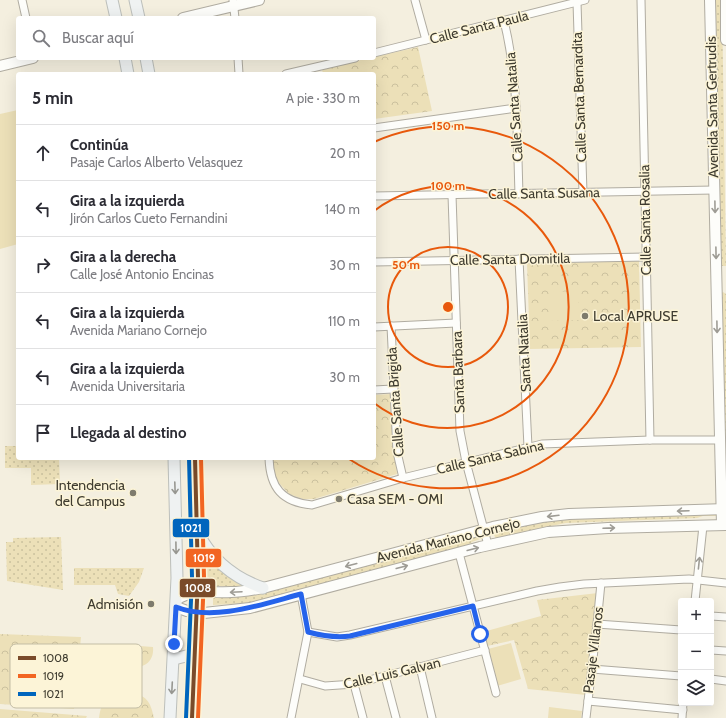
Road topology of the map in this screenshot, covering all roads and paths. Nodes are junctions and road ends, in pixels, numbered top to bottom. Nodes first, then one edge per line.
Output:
1 (22, 0) edge
2 (112, 0) edge
3 (135, 0) edge
4 (259, 0) edge
5 (415, 0) edge
6 (585, 0) edge
7 (641, 0) edge
8 (710, 0) edge
9 (726, 0) edge
10 (577, 2) junction
11 (234, 3) edge
12 (26, 16) edge
13 (116, 16) edge
14 (139, 16) edge
15 (190, 16) edge
16 (235, 16) edge
17 (504, 21) junction
18 (426, 40) junction
19 (726, 40) edge
20 (376, 53) edge
21 (25, 60) edge
22 (124, 60) edge
23 (146, 60) edge
24 (238, 60) edge
25 (346, 60) edge
26 (0, 66) edge
27 (128, 72) edge
28 (149, 72) edge
29 (239, 72) edge
30 (295, 72) edge
31 (516, 108) junction
32 (376, 128) edge
33 (714, 190) junction
34 (645, 192) junction
35 (583, 193) junction
36 (519, 194) junction
37 (452, 195) junction
38 (376, 196) edge
39 (646, 257) junction
40 (519, 259) junction
41 (455, 260) junction
42 (376, 262) edge
43 (721, 273) edge
44 (721, 288) edge
45 (456, 323) junction
46 (391, 326) junction
47 (376, 327) edge
48 (394, 389) junction
49 (376, 390) edge
50 (650, 440) junction
51 (720, 440) junction
52 (528, 447) junction
53 (174, 460) edge
54 (194, 460) edge
55 (269, 460) edge
56 (466, 462) junction
57 (403, 478) junction
58 (724, 509) edge
59 (724, 525) edge
60 (703, 526) junction
61 (197, 530) junction
62 (484, 530) junction
63 (488, 545) junction
64 (459, 553) junction
65 (697, 580) junction
66 (600, 583) junction
67 (726, 583) edge
68 (263, 588) junction
69 (198, 593) junction
70 (301, 594) junction
71 (695, 598) edge
72 (176, 604) junction
73 (473, 606) junction
74 (197, 613) junction
75 (714, 616) edge
76 (726, 617) edge
77 (597, 624) junction
78 (678, 630) edge
79 (308, 632) junction
80 (485, 650) junction
81 (714, 650) edge
82 (726, 651) edge
83 (174, 659) junction
84 (195, 662) junction
85 (420, 667) junction
86 (592, 669) junction
87 (385, 676) junction
88 (678, 676) edge
89 (300, 679) junction
90 (714, 679) edge
91 (726, 681) edge
92 (354, 684) junction
93 (496, 693) dead end
94 (588, 701) junction
95 (678, 706) edge
96 (683, 706) edge
97 (170, 718) edge
98 (192, 718) edge
99 (291, 718) edge
100 (363, 718) edge
101 (396, 718) edge
102 (432, 718) edge
103 (586, 718) edge
104 (682, 718) edge

1 - 12 street
2 - 13 main road
3 - 14 main road
4 - 11 main road
5 - 18 street
6 - 10 street, Calle Santa Paula
7 - 34 street, Calle Santa Rosalia
8 - 33 main road, Avenida Santa Gertrudis
9 - 19 main road, Avenida Santa Gertrudis
10 - 17 street, Calle Santa Paula
10 - 35 street, Calle Santa Bernardita
11 - 15 main road
11 - 16 street
17 - 18 street, Calle Santa Paula
17 - 31 street, Calle Santa Natalia
18 - 20 street, Calle Santa Paula
21 - 26 main road
22 - 27 main road
23 - 28 main road
24 - 29 street
25 - 30 street
31 - 32 street
31 - 36 street, Calle Santa Natalia
33 - 34 street, Calle Santa Susana
33 -> 43 main road, Avenida Santa Gertrudis
34 - 35 street, Calle Santa Susana
34 - 39 street, Calle Santa Rosalia
35 - 36 street, Calle Santa Susana
36 - 37 street, Calle Santa Susana
37 - 38 street, Calle Santa Susana
37 - 41 street, Santa Barbara
39 - 40 street, Calle Santa Domitila
39 - 50 street, Calle Santa Rosalia
40 - 41 street, Calle Santa Domitila
40 - 52 street, Santa Natalia
41 - 42 street, Calle Santa Domitila
41 - 45 street, Santa Barbara
43 - 44 main road, Avenida Santa Gertrudis
44 -> 51 main road, Avenida Santa Gertrudis
45 - 46 street
45 - 56 street, Santa Barbara
46 - 47 street
46 - 48 street, Calle Santa Brigida
48 - 49 street
48 - 57 street, Calle Santa Brigida
50 - 51 street, Calle Santa Sabina
50 - 52 street, Calle Santa Sabina
51 - 58 main road, Avenida Santa Gertrudis
52 - 56 street, Calle Santa Sabina
53 -> 72 main road
54 - 61 main road
55 - 57 street, Calle Santa Sabina
56 - 57 street, Calle Santa Sabina
56 - 62 street, Santa Barbara
58 - 59 main road, Avenida Santa Gertrudis
58 -> 62 main road, Avenida Mariano Cornejo
59 - 60 main road, Avenida Mariano Cornejo
63 -> 60 main road, Avenida Mariano Cornejo
65 -> 60 street
61 - 68 main road
61 - 69 main road
62 - 63 street, Santa Barbara
62 -> 68 main road, Avenida Mariano Cornejo
64 -> 63 main road, Avenida Mariano Cornejo
70 -> 64 main road, Avenida Mariano Cornejo
64 - 73 street
65 - 66 street
65 - 67 street
65 - 71 street
66 - 73 street
66 - 77 street, Pasaje Villanos
68 -> 69 main road, Avenida Mariano Cornejo
69 - 72 main road, Avenida Mariano Cornejo
69 - 74 main road
70 - 74 main road, Avenida Mariano Cornejo
70 - 79 street
72 - 74 main road, Avenida Mariano Cornejo
72 - 83 main road
73 - 79 street
73 - 80 street
74 - 84 main road
75 - 76 street
77 - 78 street
77 - 86 street, Pasaje Villanos
79 - 89 street
80 - 85 street, Calle Luis Galvan
80 - 93 street
81 - 82 street
83 - 84 main road
83 -> 97 main road
84 - 98 main road
85 - 87 street, Calle Luis Galvan
85 - 102 street
86 - 88 street
86 - 94 street, Pasaje Villanos
87 - 92 street, Calle Luis Galvan
87 - 101 street
89 - 92 street, Calle Luis Galvan
89 - 99 street
90 - 91 street
92 - 100 street
94 - 95 street
94 - 103 street, Pasaje Villanos
96 - 104 street

